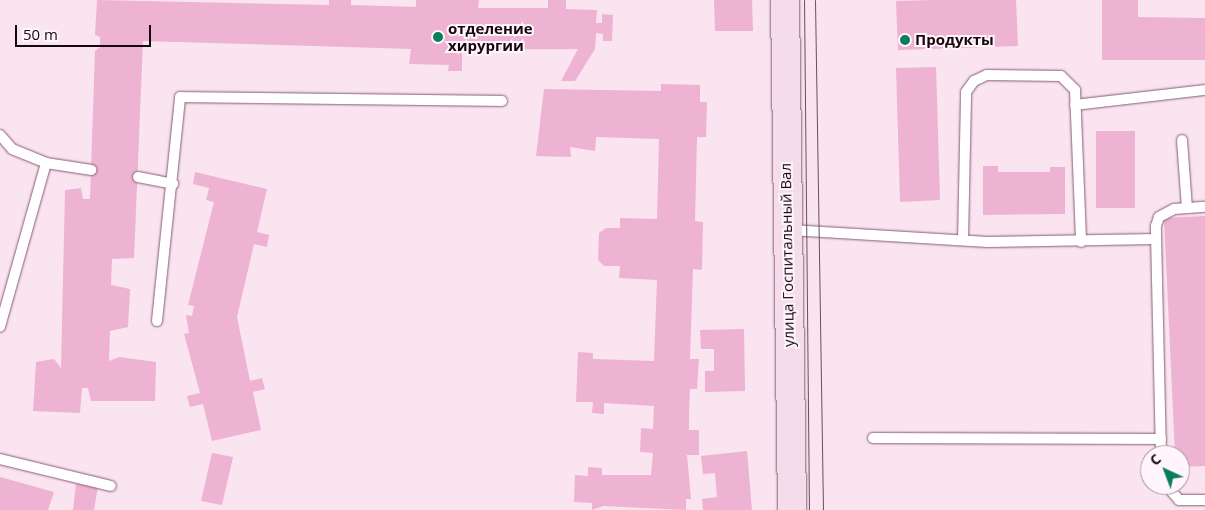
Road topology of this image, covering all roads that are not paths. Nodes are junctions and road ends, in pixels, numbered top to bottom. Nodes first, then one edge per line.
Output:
1 (785, 0) edge
2 (1205, 90) edge
3 (502, 101) dead end
4 (1076, 105) junction
5 (0, 135) edge
6 (1182, 140) dead end
7 (46, 163) junction
8 (91, 170) dead end
9 (138, 177) dead end
10 (173, 184) junction
11 (1205, 207) edge
12 (1187, 208) junction
13 (787, 230) junction
14 (1156, 239) junction
15 (963, 240) junction
16 (1081, 242) junction
17 (157, 321) dead end
18 (0, 328) edge
19 (873, 438) dead end
20 (1161, 439) junction
21 (1161, 445) edge
22 (0, 459) edge
23 (111, 486) dead end
24 (1175, 495) edge
25 (1205, 500) edge
26 (792, 510) edge

1 - 13 main road, улица Госпитальный Вал
2 - 4 lane
3 - 10 lane
4 - 15 lane
4 - 16 lane
5 - 7 lane
6 - 12 lane
7 - 8 lane
7 - 18 lane
9 - 10 lane
10 - 17 lane
11 - 12 lane
12 - 14 lane
13 - 15 lane
13 - 26 main road, улица Госпитальный Вал
14 - 16 lane
14 - 20 lane
15 - 16 lane
19 - 20 lane
20 - 21 lane
22 - 23 lane
24 - 25 lane

